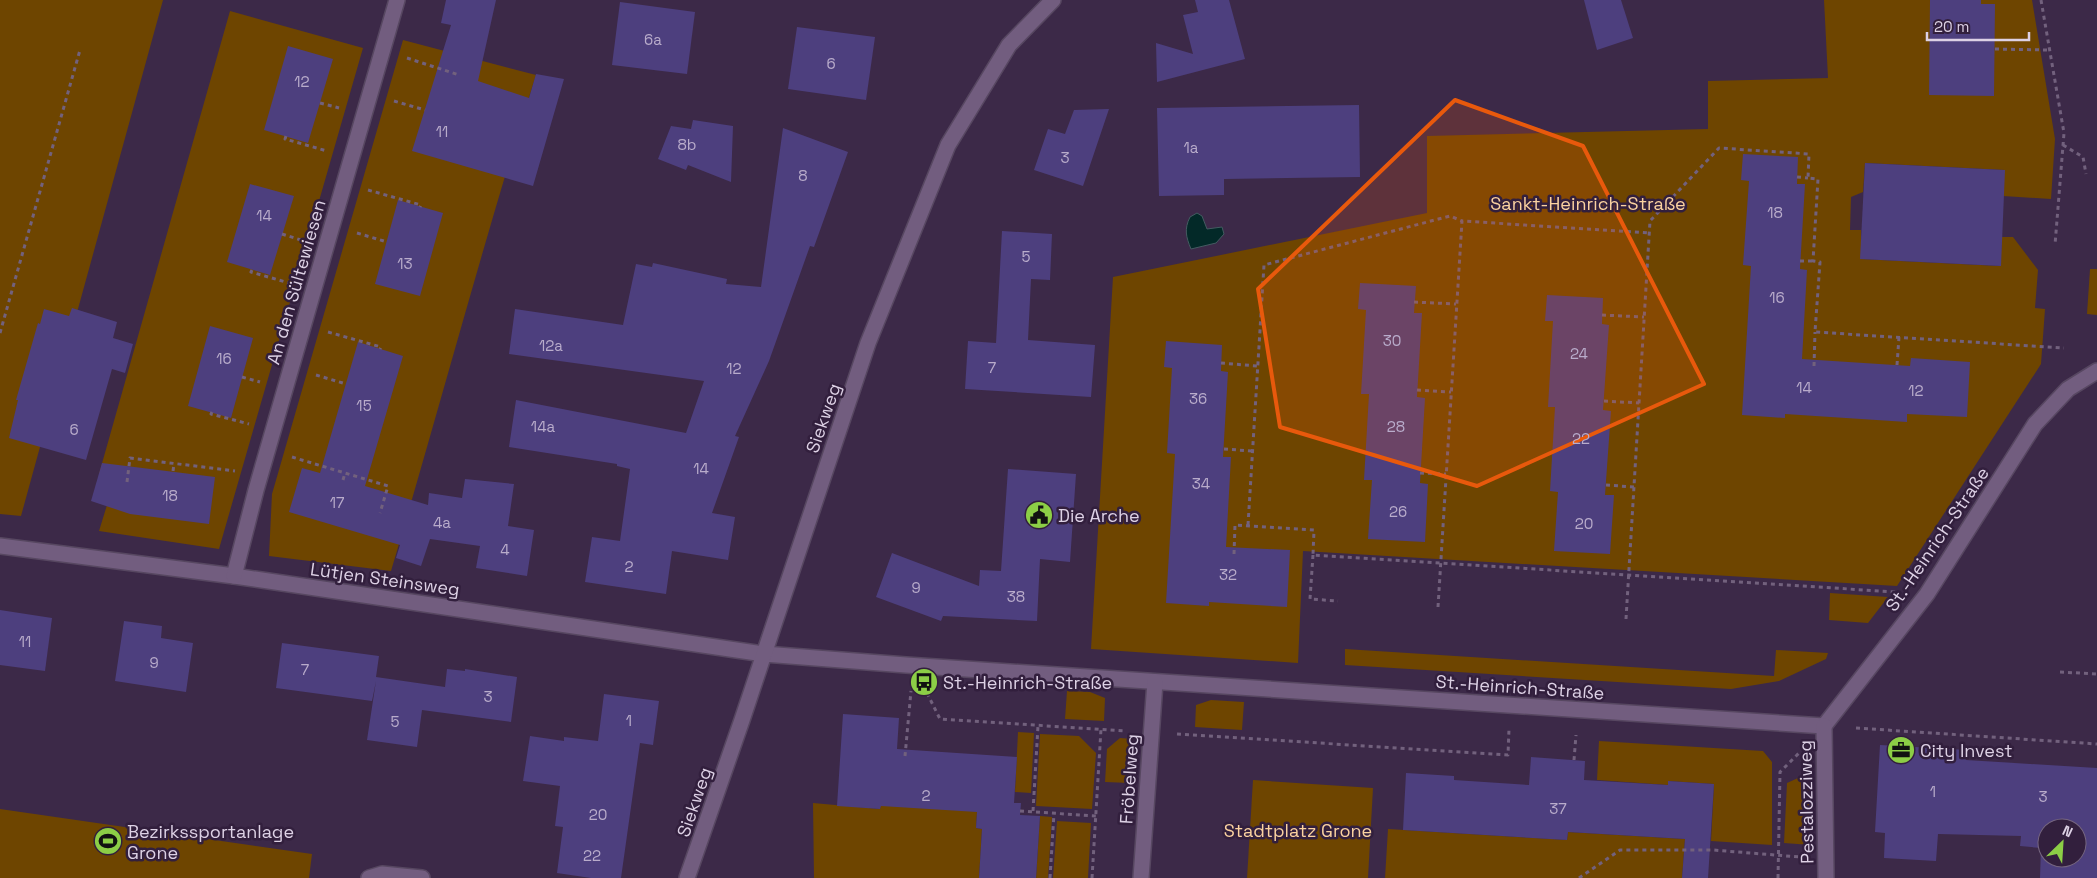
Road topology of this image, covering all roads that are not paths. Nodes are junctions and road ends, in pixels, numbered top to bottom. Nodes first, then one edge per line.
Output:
1 (397, 0) edge
2 (1053, 0) edge
3 (2097, 371) edge
4 (0, 546) edge
5 (234, 576) junction
6 (764, 654) junction
7 (1155, 682) junction
8 (1824, 726) junction
9 (368, 878) edge
10 (422, 878) edge
11 (687, 878) edge
12 (1141, 878) edge
13 (1826, 878) edge

1 - 5 street, An den Sültewiesen
2 - 6 street, Siekweg
3 - 8 street, St.-Heinrich-Straße
4 - 5 street, Lütjen Steinsweg
5 - 6 street, Lütjen Steinsweg
6 - 7 street, St.-Heinrich-Straße
6 - 11 street, Siekweg
7 - 8 street, St.-Heinrich-Straße
7 - 12 street, Fröbelweg
8 - 13 street, Pestalozziweg
9 - 10 street

